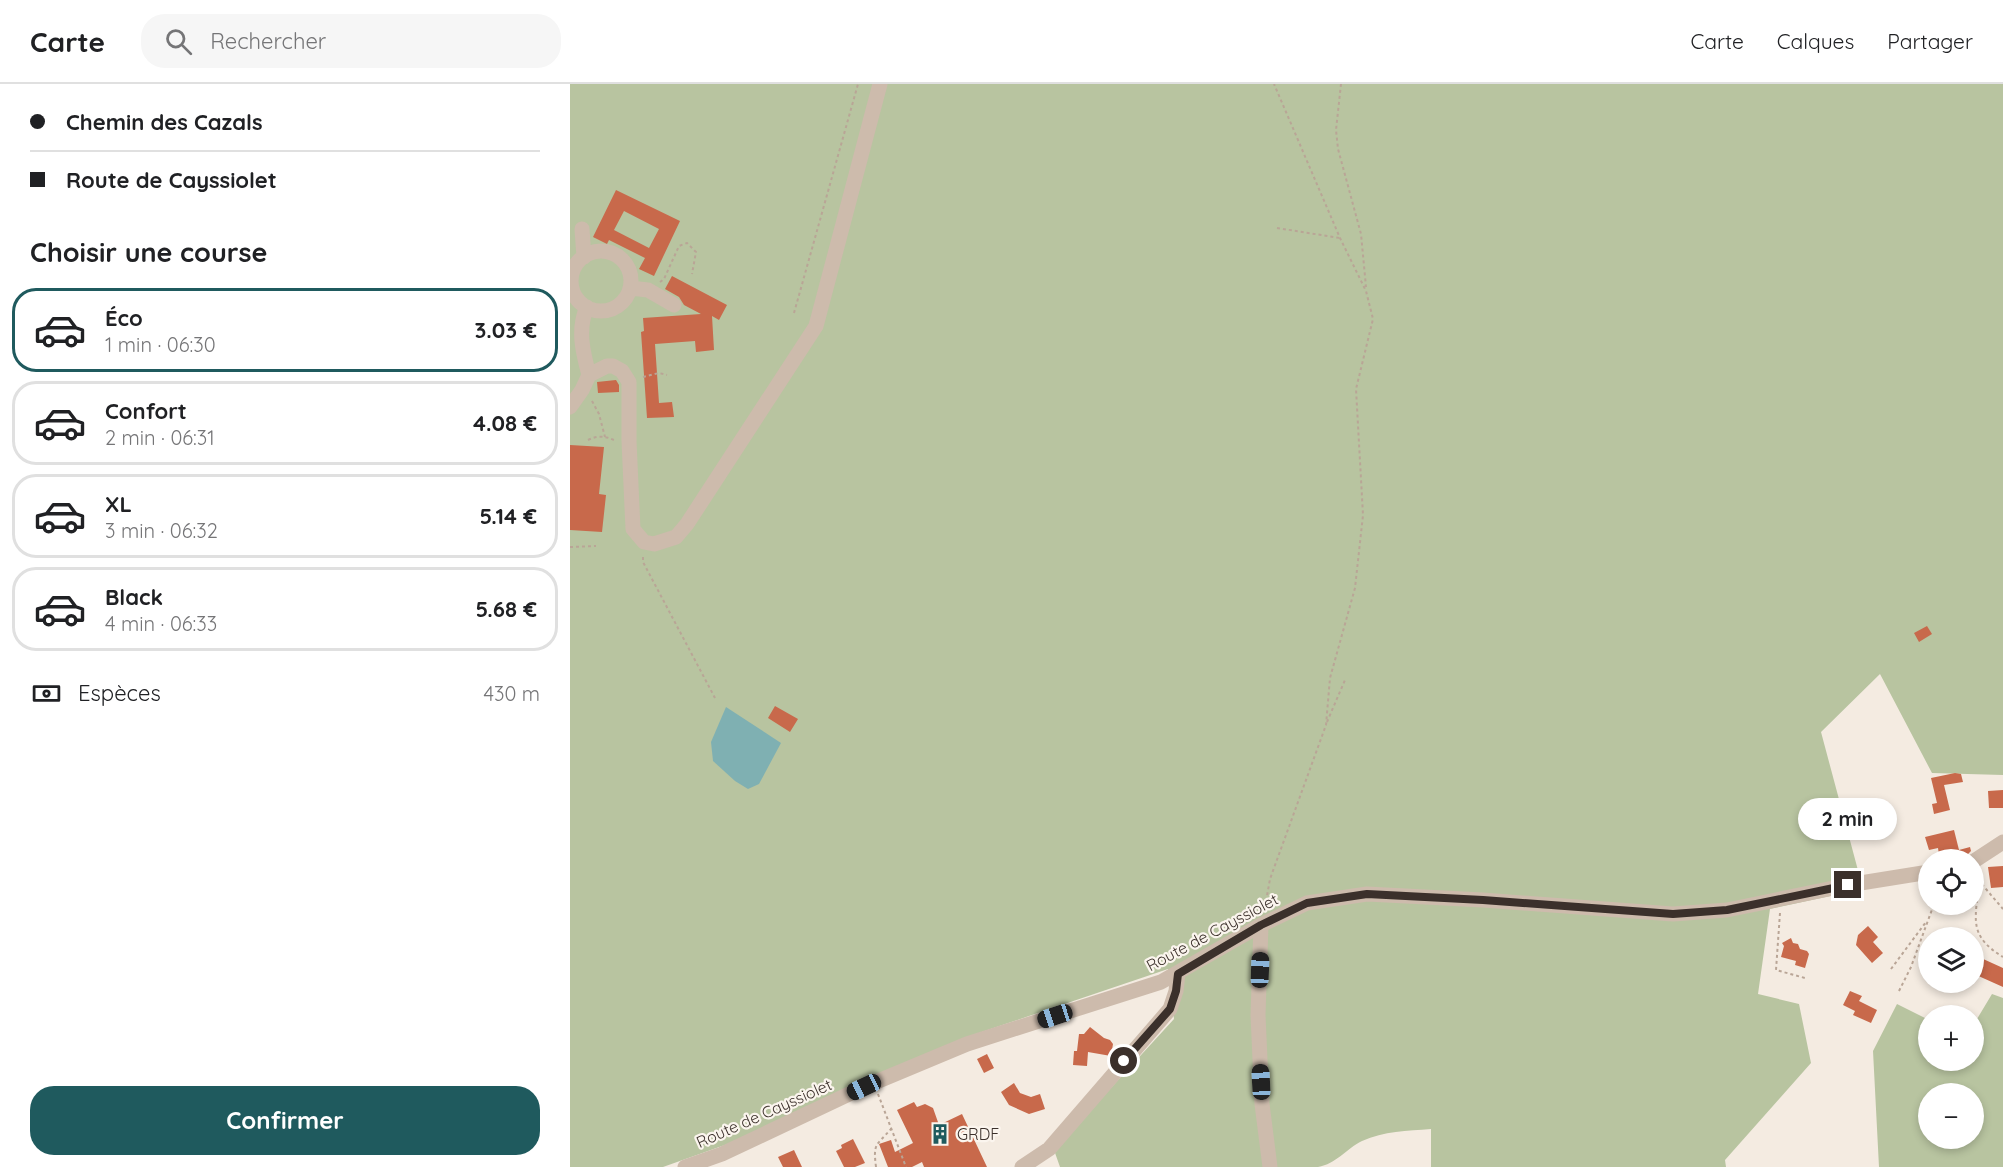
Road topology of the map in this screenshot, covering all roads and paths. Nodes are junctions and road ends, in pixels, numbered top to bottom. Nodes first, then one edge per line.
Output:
1 (858, 84) edge
2 (880, 84) edge
3 (1274, 84) edge
4 (1341, 84) edge
5 (1277, 228) dead end
6 (582, 229) dead end
7 (1340, 238) junction
8 (584, 257) junction
9 (693, 274) dead end
10 (630, 288) junction
11 (648, 290) junction
12 (1366, 291) junction
13 (674, 305) dead end
14 (587, 307) junction
15 (794, 313) dead end
16 (589, 375) junction
17 (667, 375) dead end
18 (629, 382) junction
19 (582, 390) junction
20 (570, 407) edge
21 (605, 437) junction
22 (588, 440) dead end
23 (629, 448) junction
24 (644, 542) junction
25 (596, 546) dead end
26 (570, 547) edge
27 (1345, 680) dead end
28 (716, 698) dead end
29 (1326, 725) junction
30 (2003, 842) edge
31 (1984, 854) edge
32 (1918, 874) edge
33 (1984, 888) edge
34 (1782, 898) junction
35 (2003, 909) edge
36 (1975, 915) edge
37 (1929, 917) joint
38 (1261, 925) junction
39 (2003, 957) edge
40 (1891, 969) dead end
41 (1178, 974) junction
42 (1805, 978) dead end
43 (1899, 991) dead end
44 (873, 1083) junction
45 (891, 1129) junction
46 (685, 1167) edge
47 (876, 1167) edge
48 (906, 1167) edge
49 (1022, 1167) edge
50 (1270, 1167) edge

1 - 15 path
2 - 24 street
3 - 7 path
4 - 12 path
5 - 7 path
6 - 8 street
7 - 12 path
8 - 10 street
8 - 14 street
9 - 11 path
10 - 11 street
10 - 14 street
11 - 13 street
12 - 29 path
14 - 16 street
16 - 18 street
16 - 19 street
17 - 18 path
18 - 23 street
19 - 20 street
19 - 21 path
21 - 22 path
21 - 23 path
23 - 24 street
24 - 28 path
25 - 26 path
27 - 29 path
29 - 38 path
30 - 31 street
32 - 34 street, Route de Cayssiolet
33 - 35 path
34 - 38 street, Route de Cayssiolet
34 - 42 path
36 - 39 path
37 - 40 path
37 - 43 path
38 - 41 street, Route de Cayssiolet
38 - 50 street
41 - 44 street, Route de Cayssiolet
41 - 49 street
44 - 45 path
44 - 46 street, Route de Cayssiolet
45 - 47 path
45 - 48 path

